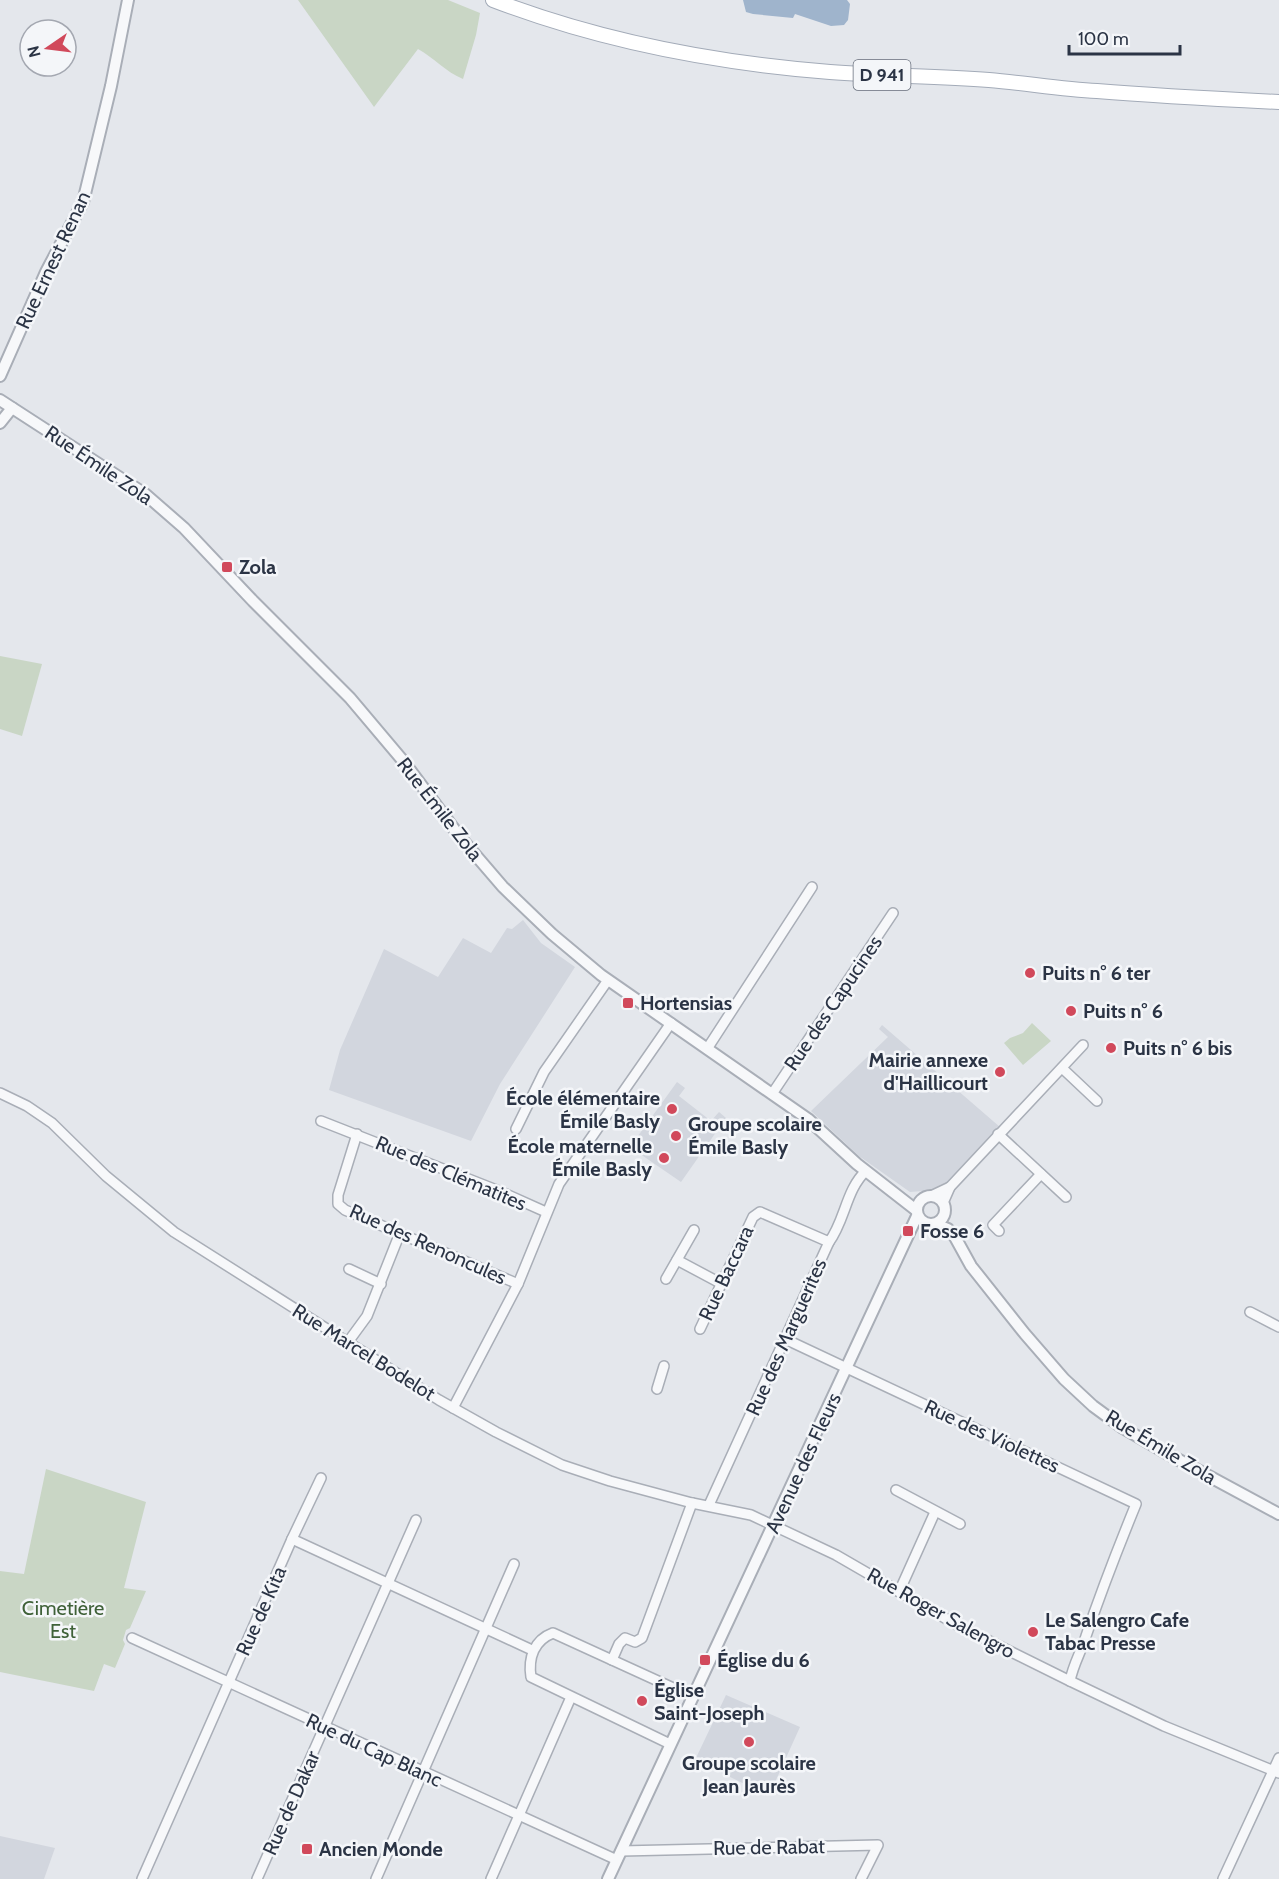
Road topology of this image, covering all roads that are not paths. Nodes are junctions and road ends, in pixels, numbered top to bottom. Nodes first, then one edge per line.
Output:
1 (128, 0) edge
2 (493, 0) edge
3 (1279, 102) edge
4 (0, 376) edge
5 (0, 400) edge
6 (12, 408) junction
7 (0, 423) edge
8 (812, 887) dead end
9 (893, 913) dead end
10 (608, 980) junction
11 (670, 1023) junction
12 (1083, 1045) dead end
13 (707, 1049) junction
14 (1062, 1068) junction
15 (0, 1093) edge
16 (772, 1094) junction
17 (1097, 1101) dead end
18 (321, 1121) dead end
19 (516, 1129) dead end
20 (357, 1134) junction
21 (998, 1134) junction
22 (866, 1172) junction
23 (1041, 1174) junction
24 (950, 1187) junction
25 (900, 1196) junction
26 (927, 1197) junction
27 (1066, 1197) dead end
28 (944, 1208) junction
29 (546, 1212) junction
30 (919, 1216) junction
31 (936, 1224) junction
32 (694, 1230) dead end
33 (999, 1231) dead end
34 (400, 1233) junction
35 (829, 1242) junction
36 (965, 1253) junction
37 (677, 1260) junction
38 (349, 1269) dead end
39 (666, 1279) dead end
40 (381, 1284) junction
41 (518, 1284) junction
42 (722, 1284) junction
43 (1250, 1312) dead end
44 (1279, 1327) edge
45 (700, 1329) dead end
46 (785, 1339) junction
47 (348, 1342) junction
48 (664, 1366) dead end
49 (848, 1368) junction
50 (657, 1389) dead end
51 (453, 1408) junction
52 (321, 1478) dead end
53 (896, 1490) dead end
54 (692, 1503) junction
55 (709, 1505) junction
56 (935, 1512) junction
57 (1279, 1514) edge
58 (416, 1520) dead end
59 (960, 1524) dead end
60 (774, 1525) junction
61 (292, 1539) junction
62 (514, 1564) dead end
63 (388, 1584) junction
64 (899, 1592) junction
65 (487, 1629) junction
66 (132, 1638) dead end
67 (532, 1650) junction
68 (612, 1660) junction
69 (1070, 1681) junction
70 (228, 1683) junction
71 (571, 1697) junction
72 (693, 1697) junction
73 (325, 1727) junction
74 (670, 1744) junction
75 (1279, 1758) edge
76 (1276, 1772) edge
77 (423, 1773) junction
78 (520, 1816) junction
79 (619, 1855) junction
80 (142, 1879) edge
81 (257, 1879) edge
82 (376, 1879) edge
83 (491, 1879) edge
84 (608, 1879) edge
85 (861, 1879) edge
86 (1223, 1879) edge

1 - 4 street, Rue Ernest Renan
2 - 3 main road, D 941
5 - 6 street, Rue Émile Zola
6 - 7 street
6 - 10 street, Rue Émile Zola
8 - 13 street
9 - 16 street, Rue des Capucines
10 - 11 street, Rue Émile Zola
10 - 19 street
11 - 13 street, Rue Émile Zola
11 - 29 street
12 - 14 street
13 - 16 street, Rue Émile Zola
14 - 17 street
14 - 21 street
15 - 47 street, Rue Marcel Bodelot
16 - 22 street, Rue Émile Zola
18 - 20 street, Rue des Clématites
20 - 29 street, Rue des Clématites
20 - 34 street, Rue des Renoncules
21 - 23 street
21 - 24 street
22 - 25 street, Rue Émile Zola
22 - 35 street, Rue des Marguerites
23 - 27 street
23 - 33 street
24 - 26 street
24 - 28 street
25 - 26 street, Rue Émile Zola
25 - 30 street, Rue Émile Zola
26 - 28 street
26 - 30 street
28 - 31 street
28 - 36 street, Rue Émile Zola
29 - 41 street
30 - 31 street
30 - 49 street, Avenue des Fleurs
31 - 36 street, Rue Émile Zola
32 - 37 street
34 - 40 street
34 - 41 street, Rue des Renoncules
35 - 42 street, Rue Baccara
35 - 46 street, Rue des Marguerites
36 - 57 street, Rue Émile Zola
37 - 39 street
37 - 42 street
38 - 40 street
40 - 47 street
41 - 51 street
42 - 45 street, Rue Baccara
43 - 44 street
46 - 49 street, Rue des Violettes
46 - 55 street, Rue des Marguerites
47 - 51 street, Rue Marcel Bodelot
48 - 50 street
49 - 60 street, Avenue des Fleurs
49 - 69 street, Rue des Violettes
51 - 54 street, Rue Marcel Bodelot
52 - 61 street, Rue de Kita
53 - 56 street
54 - 55 street, Rue Marcel Bodelot
54 - 68 street
55 - 60 street, Rue Marcel Bodelot
56 - 59 street
56 - 64 street
58 - 63 street, Rue de Dakar
60 - 64 street, Rue Roger Salengro
60 - 72 street, Avenue des Fleurs
61 - 63 street
61 - 70 street, Rue de Kita
62 - 65 street
63 - 65 street
63 - 73 street, Rue de Dakar
64 - 69 street, Rue Roger Salengro
65 - 67 street
65 - 77 street
66 - 70 street, Rue du Cap Blanc
67 - 68 street
67 - 71 street
68 - 72 street
69 - 76 street, Rue Roger Salengro
70 - 73 street, Rue du Cap Blanc
70 - 80 street, Rue de Kita
71 - 74 street
71 - 78 street
72 - 74 street, Avenue des Fleurs
73 - 77 street, Rue du Cap Blanc
73 - 81 street, Rue de Dakar
74 - 79 street, Avenue des Fleurs
75 - 76 street
76 - 86 street
77 - 78 street, Rue du Cap Blanc
77 - 82 street
78 - 79 street, Rue du Cap Blanc
78 - 83 street
79 - 84 street, Avenue des Fleurs
79 - 85 street, Rue de Rabat

